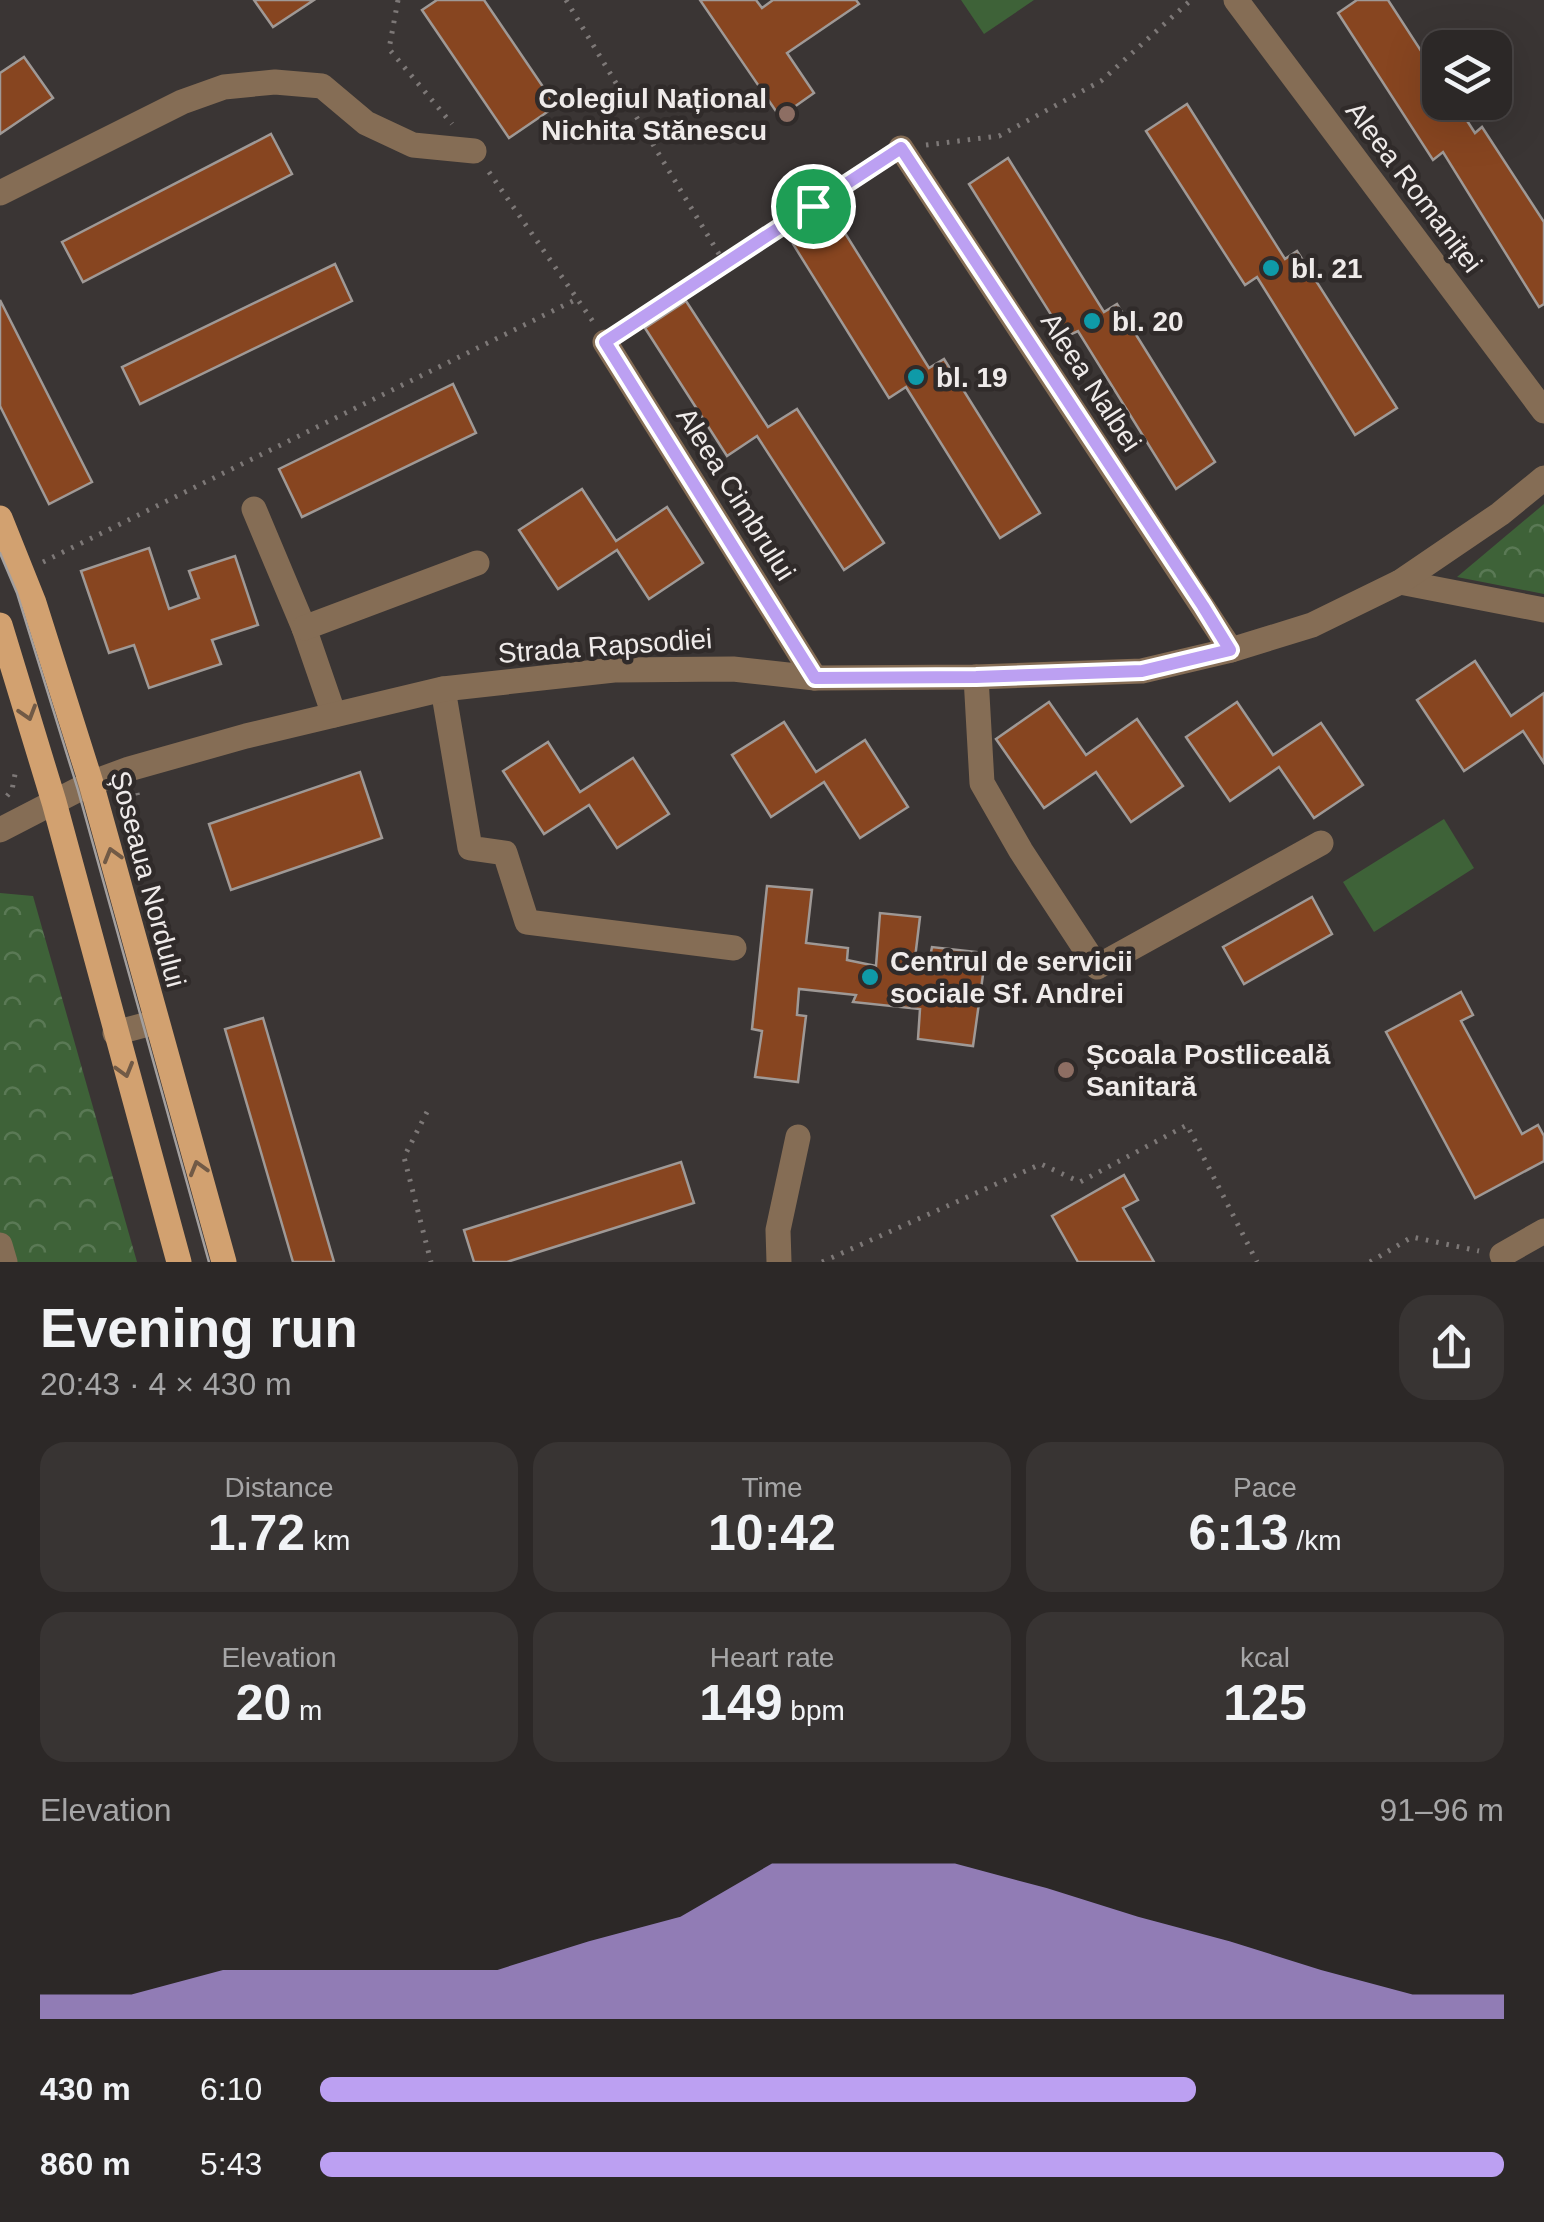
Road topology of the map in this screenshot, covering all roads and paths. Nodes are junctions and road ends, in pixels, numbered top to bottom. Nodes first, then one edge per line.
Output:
1 (566, 0) edge
2 (1191, 0) edge
3 (1236, 0) edge
4 (901, 148) junction
5 (474, 151) dead end
6 (0, 194) edge
7 (725, 264) junction
8 (579, 298) dead end
9 (605, 342) joint
10 (1544, 411) edge
11 (1544, 478) edge
12 (254, 509) dead end
13 (0, 518) edge
14 (477, 563) dead end
15 (32, 567) dead end
16 (1400, 582) junction
17 (1544, 610) edge
18 (0, 624) edge
19 (304, 628) junction
20 (1230, 650) junction
21 (976, 677) junction
22 (815, 678) junction
23 (444, 689) junction
24 (334, 715) junction
25 (92, 783) junction
26 (54, 802) junction
27 (0, 830) edge
28 (1321, 843) dead end
29 (734, 948) dead end
30 (156, 1022) junction
31 (115, 1033) junction
32 (428, 1112) dead end
33 (798, 1136) dead end
34 (1544, 1231) edge
35 (0, 1244) edge
36 (1502, 1256) joint
37 (5, 1262) edge
38 (179, 1262) edge
39 (224, 1262) edge
40 (431, 1262) edge
41 (779, 1262) edge
42 (822, 1262) edge
43 (1258, 1262) edge
44 (1370, 1262) edge

1 - 7 path
2 - 4 path
3 - 10 street, Aleea Romaniței
4 - 7 path
4 - 20 street, Aleea Nalbei
5 - 6 street
7 - 9 path
8 - 15 path
9 - 22 street, Aleea Cimbrului
11 - 16 street, Strada Rapsodiei
12 - 19 street
13 - 25 main road, Șoseaua Nordului
14 - 19 street
16 - 17 street
16 - 20 street, Strada Rapsodiei
18 -> 26 main road
19 - 24 street
20 - 21 street, Strada Rapsodiei
21 - 22 street, Strada Rapsodiei
21 - 28 street
22 - 23 street, Strada Rapsodiei
23 - 24 street, Strada Rapsodiei
23 - 29 street
24 - 25 street, Strada Rapsodiei
25 - 26 street, Strada Rapsodiei
30 -> 25 main road, Șoseaua Nordului
26 - 27 street, Strada Rapsodiei
26 - 31 main road
30 - 31 street
39 -> 30 main road, Șoseaua Nordului
31 -> 38 main road
32 - 40 path
33 - 41 street
34 - 36 street
35 - 37 street
36 - 44 path
42 - 43 path

